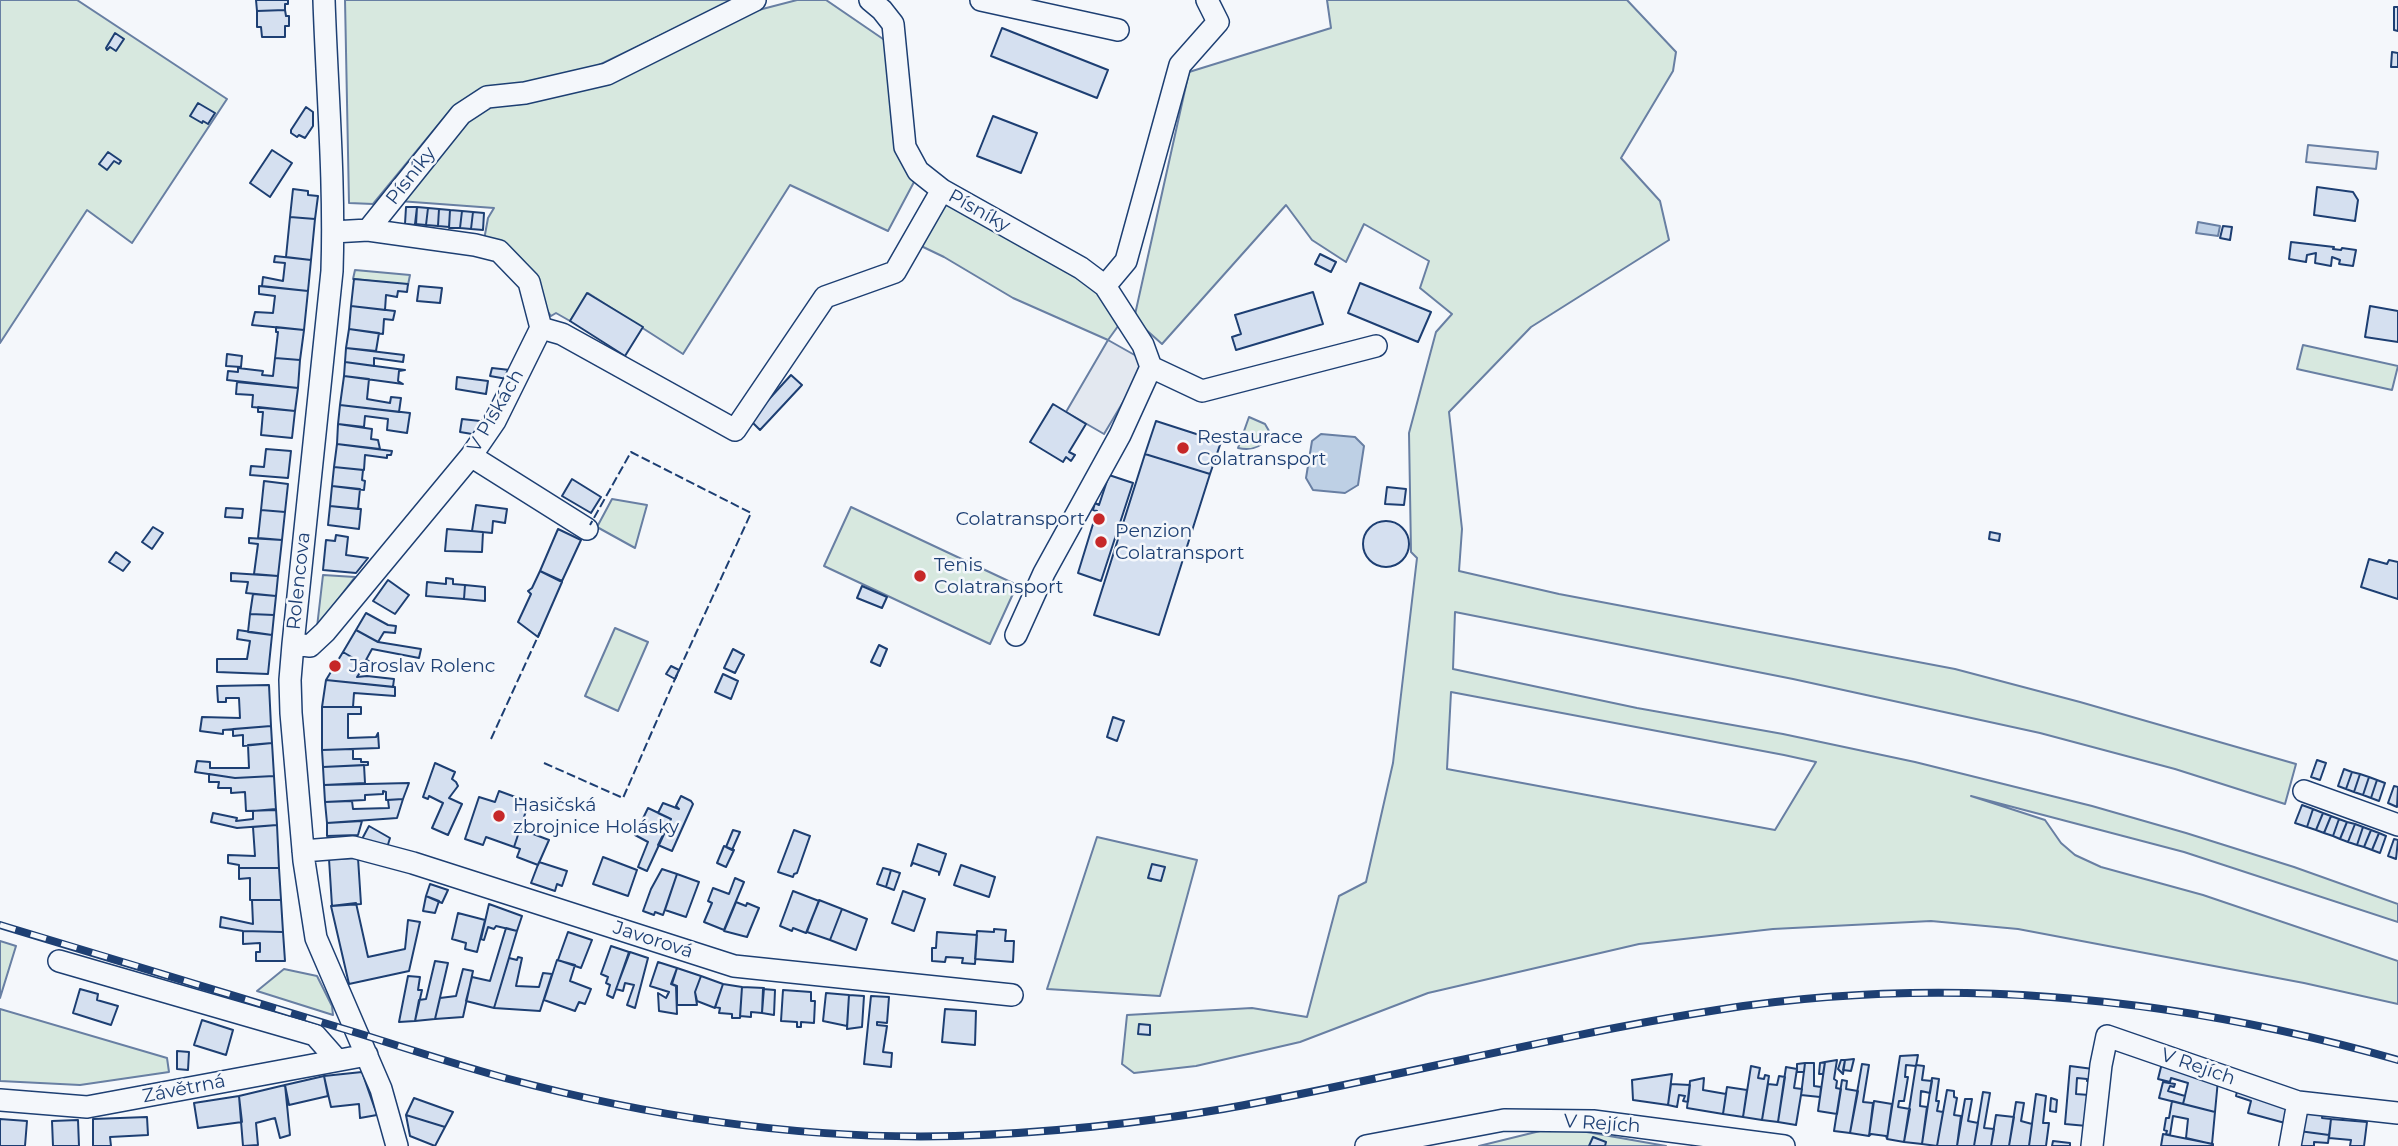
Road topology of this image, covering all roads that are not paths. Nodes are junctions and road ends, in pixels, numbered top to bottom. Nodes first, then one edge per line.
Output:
1 (324, 0) edge
2 (755, 0) edge
3 (981, 0) edge
4 (1207, 0) edge
5 (882, 3) edge
6 (1118, 30) dead end
7 (942, 190) junction
8 (368, 230) junction
9 (333, 232) junction
10 (1105, 286) junction
11 (541, 328) junction
12 (1376, 346) dead end
13 (1159, 371) junction
14 (471, 456) junction
15 (587, 529) dead end
16 (1016, 635) dead end
17 (293, 644) junction
18 (2304, 791) dead end
19 (2398, 825) edge
20 (303, 852) junction
21 (59, 961) dead end
22 (1012, 995) dead end
23 (367, 1055) junction
24 (337, 1060) junction
25 (0, 1100) edge
26 (2298, 1102) junction
27 (2398, 1113) edge
28 (397, 1146) edge
29 (1366, 1146) edge
30 (1784, 1146) edge
31 (2092, 1146) edge
32 (2290, 1146) edge

1 - 9 street, Rolencova
2 - 8 street, Písníky
3 - 6 street
4 - 10 street
5 - 7 street, Písníky
7 - 10 street, Písníky
7 - 11 street
8 - 9 street
8 - 11 street
9 - 17 street, Rolencova
10 - 13 street, Písníky
11 - 14 street, V Pískách
12 - 13 street
13 - 16 street
14 - 15 street
14 - 17 street, V Pískách
17 - 20 street, Rolencova
18 - 19 street
20 - 22 street, Javorová
20 - 23 street, Rolencova
21 - 24 street
23 - 24 street, Závětrná
23 - 28 street, Rolencova
24 - 25 street, Závětrná
26 - 27 street, V Rejích
26 - 31 street, V Rejích
26 - 32 street
29 - 30 street, V Rejích

